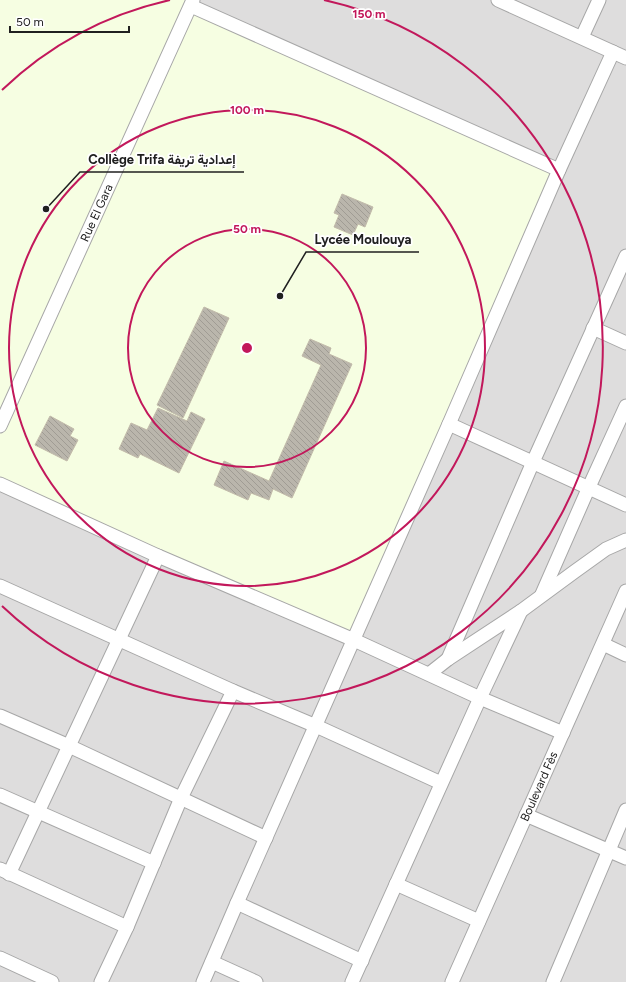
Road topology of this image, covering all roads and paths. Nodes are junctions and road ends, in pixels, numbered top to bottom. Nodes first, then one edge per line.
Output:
1 (498, 0) edge
2 (599, 0) edge
3 (192, 3) edge
4 (582, 37) junction
5 (613, 52) junction
6 (626, 58) edge
7 (559, 170) junction
8 (626, 256) edge
9 (593, 328) junction
10 (626, 343) edge
11 (626, 406) edge
12 (449, 424) junction
13 (0, 426) edge
14 (533, 462) junction
15 (0, 484) edge
16 (589, 487) junction
17 (626, 505) edge
18 (626, 540) edge
19 (158, 556) junction
20 (0, 586) edge
21 (626, 591) edge
22 (541, 596) junction
23 (521, 611) junction
24 (119, 639) junction
25 (354, 640) junction
26 (602, 644) junction
27 (626, 655) edge
28 (448, 659) junction
29 (429, 674) junction
30 (233, 691) junction
31 (480, 698) junction
32 (0, 716) edge
33 (316, 726) junction
34 (562, 733) junction
35 (69, 746) junction
36 (442, 783) junction
37 (0, 795) edge
38 (181, 798) junction
39 (626, 810) edge
40 (38, 812) junction
41 (526, 815) junction
42 (266, 838) junction
43 (609, 851) junction
44 (626, 858) edge
45 (154, 863) junction
46 (5, 871) edge
47 (396, 884) junction
48 (237, 903) junction
49 (479, 921) junction
50 (127, 927) junction
51 (0, 958) edge
52 (362, 961) junction
53 (212, 962) junction
54 (52, 982) edge
55 (101, 982) edge
56 (203, 982) edge
57 (256, 982) edge
58 (352, 982) edge
59 (452, 982) edge
60 (553, 982) edge

1 - 4 street
2 - 4 street
3 - 7 street
3 - 13 street, Rue El Gara
4 - 5 street
5 - 6 street
5 - 7 street
7 - 12 street
8 - 9 street
9 - 10 street
9 - 14 street
11 - 16 street
12 - 14 street
12 - 25 street
14 - 16 street
14 - 28 street
15 - 19 street
16 - 17 street
16 - 22 street
18 - 22 street
19 - 24 street
19 - 25 street
20 - 24 street
21 - 26 street, Boulevard Fès
22 - 23 street
23 - 28 street
23 - 31 street
24 - 30 street
24 - 35 street
25 - 29 street
25 - 33 street
26 - 27 street
26 - 34 street, Boulevard Fès
28 - 29 street
29 - 31 street
30 - 33 street
30 - 38 street
31 - 34 street
31 - 36 street
32 - 35 street
33 - 36 street
33 - 42 street
34 - 41 street, Boulevard Fès
35 - 38 street
35 - 40 street
36 - 47 street
37 - 40 street
38 - 42 street
38 - 45 street
39 - 43 street
40 - 45 street
40 - 46 street
41 - 43 street
41 - 49 street, Boulevard Fès
42 - 48 street
43 - 44 street
43 - 60 street
45 - 50 street
46 - 50 street
47 - 49 street
47 - 52 street
48 - 52 street
48 - 53 street
49 - 59 street, Boulevard Fès
50 - 55 street
51 - 54 street
52 - 58 street
53 - 56 street
53 - 57 street

